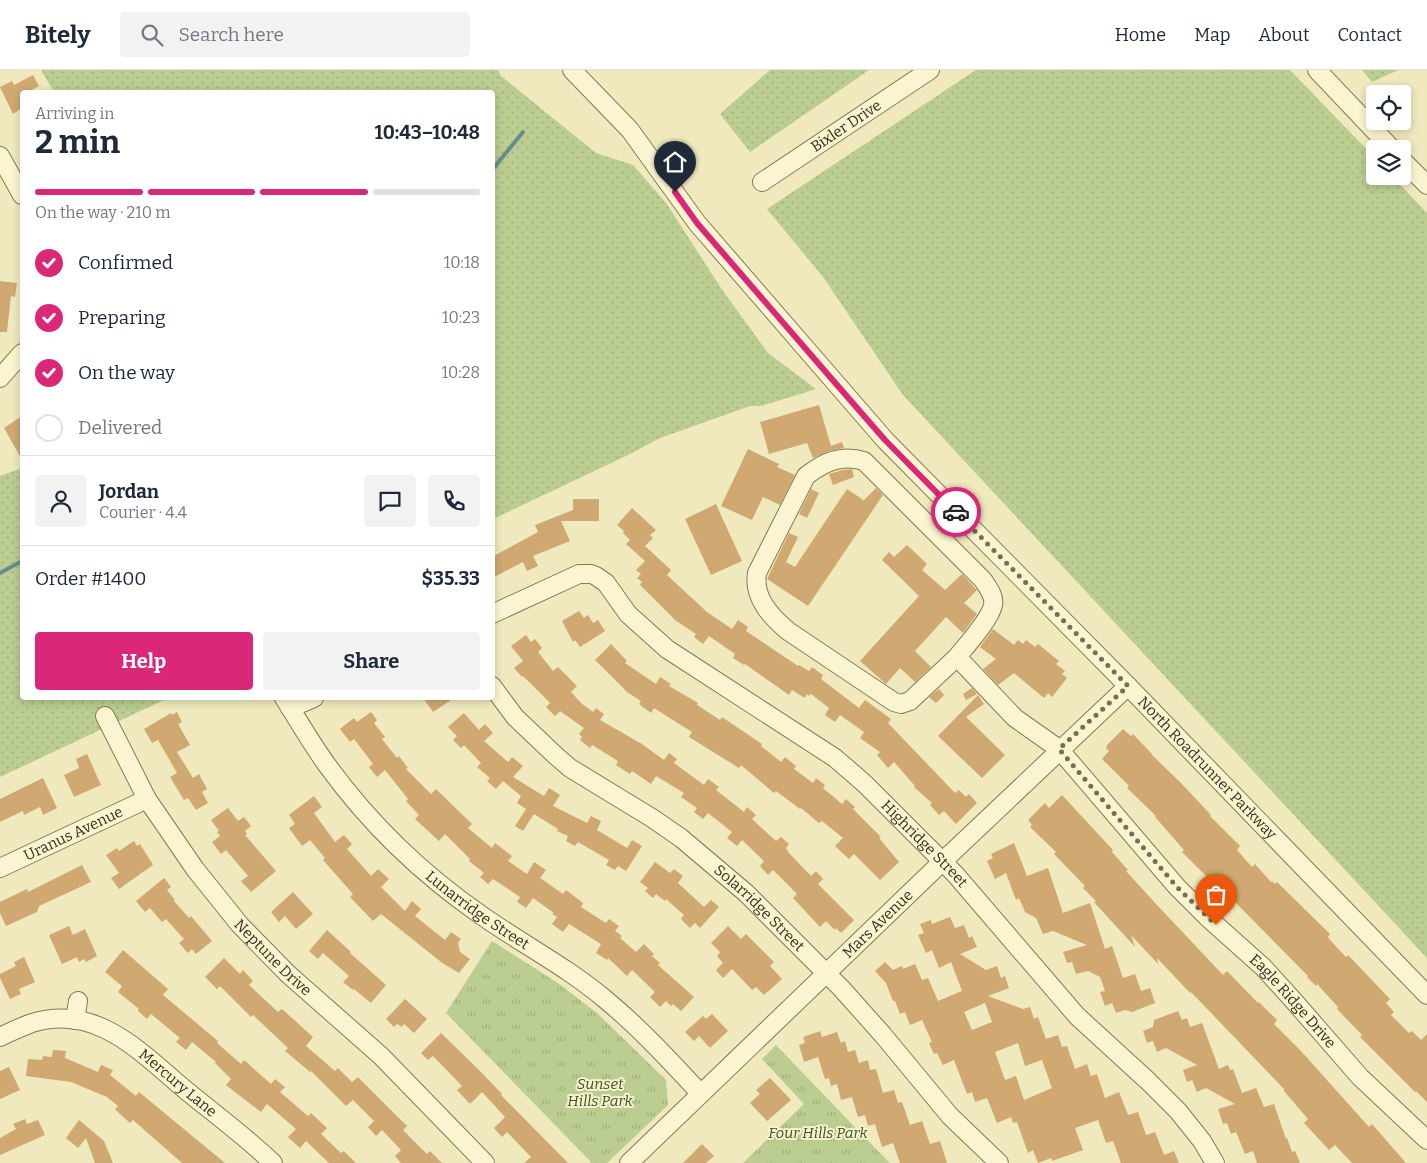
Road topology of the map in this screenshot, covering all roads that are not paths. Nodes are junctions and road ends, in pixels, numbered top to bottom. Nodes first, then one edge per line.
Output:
1 (572, 70) edge
2 (930, 70) edge
3 (1318, 70) edge
4 (1384, 140) edge
5 (0, 156) edge
6 (1411, 169) edge
7 (762, 182) dead end
8 (1427, 185) edge
9 (20, 191) edge
10 (20, 356) edge
11 (0, 378) edge
12 (495, 613) edge
13 (958, 657) junction
14 (1128, 686) junction
15 (495, 690) edge
16 (303, 700) edge
17 (287, 703) edge
18 (105, 716) dead end
19 (1059, 749) junction
20 (147, 799) junction
21 (942, 862) junction
22 (0, 868) edge
23 (826, 974) junction
24 (1427, 995) edge
25 (78, 1001) dead end
26 (75, 1020) junction
27 (0, 1037) edge
28 (700, 1093) junction
29 (1427, 1140) edge
30 (272, 1163) edge
31 (485, 1163) edge
32 (629, 1163) edge
33 (999, 1163) edge
34 (1215, 1163) edge

1 - 14 street, North Roadrunner Parkway
2 - 7 street, Bixler Drive
3 - 4 street
5 - 9 street
6 - 8 street
10 - 11 street
12 - 21 street, Highridge Street
13 - 13 street
13 - 19 street, Eagle Ridge Drive
14 - 19 street, Mars Avenue
14 - 24 street, North Roadrunner Parkway
15 - 23 street, Solarridge Street
16 - 17 street
17 - 28 street, Lunarridge Street
18 - 20 street, Neptune Drive
19 - 21 street, Mars Avenue
19 - 29 street, Eagle Ridge Drive
20 - 22 street, Uranus Avenue
20 - 31 street, Neptune Drive
21 - 23 street, Mars Avenue
21 - 34 street, Highridge Street
23 - 28 street, Mars Avenue
23 - 33 street, Solarridge Street
25 - 26 street
26 - 27 street, Mercury Lane
26 - 30 street, Mercury Lane
28 - 32 street, Mars Avenue

